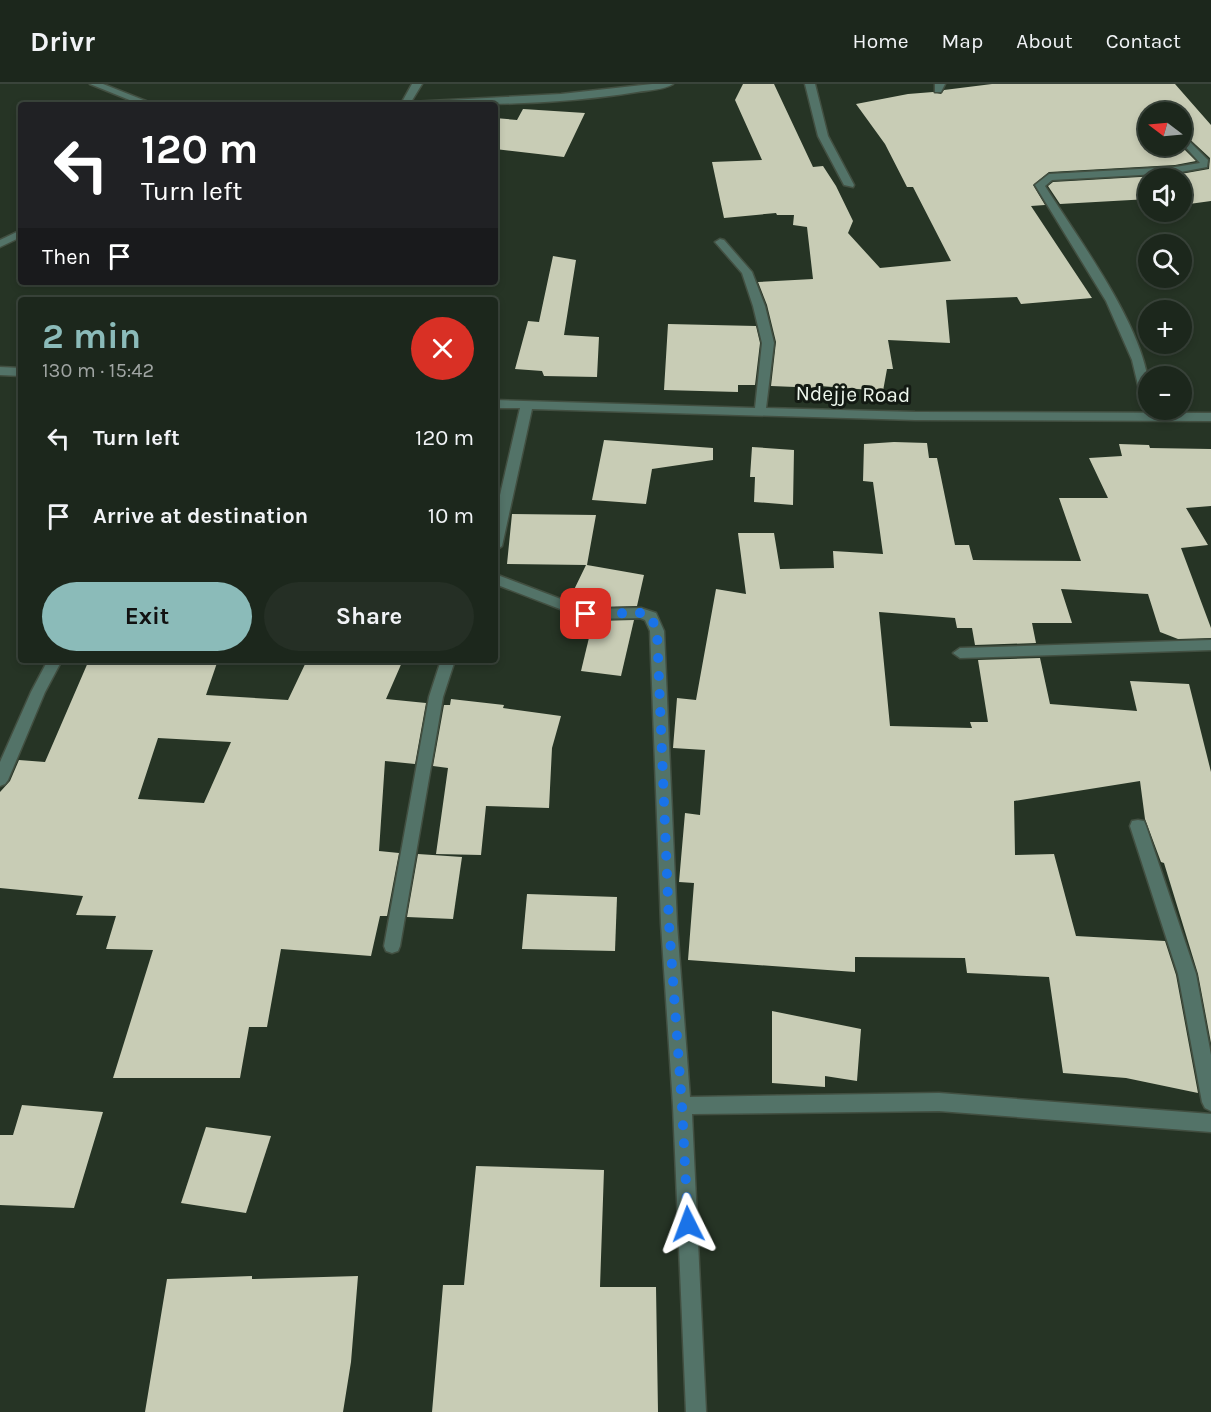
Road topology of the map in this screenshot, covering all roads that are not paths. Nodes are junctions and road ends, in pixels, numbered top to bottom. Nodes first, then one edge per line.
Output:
1 (95, 84) edge
2 (417, 84) edge
3 (560, 84) edge
4 (668, 84) edge
5 (810, 84) edge
6 (561, 97) junction
7 (143, 102) edge
8 (406, 102) edge
9 (450, 102) edge
10 (1192, 145) edge
11 (849, 185) dead end
12 (18, 235) edge
13 (720, 242) dead end
14 (0, 244) edge
15 (1139, 366) edge
16 (0, 371) edge
17 (18, 372) edge
18 (498, 404) edge
19 (526, 406) junction
20 (1138, 410) edge
21 (760, 412) junction
22 (1192, 415) edge
23 (1211, 417) edge
24 (498, 532) edge
25 (498, 580) edge
26 (1211, 645) edge
27 (960, 653) dead end
28 (54, 663) edge
29 (447, 663) edge
30 (0, 780) edge
31 (1138, 826) dead end
32 (392, 946) dead end
33 (1211, 1102) edge
34 (682, 1106) junction
35 (1211, 1123) edge
36 (696, 1412) edge

1 - 7 street
2 - 8 street
3 - 6 street
4 - 6 street
5 - 11 street
6 - 9 street
10 - 15 street
12 - 14 street
13 - 21 street
16 - 17 street
18 - 19 street, Ndejje Road
19 - 21 street, Ndejje Road
19 - 24 street
20 - 21 street, Ndejje Road
22 - 23 street, Ndejje Road
25 - 34 street
26 - 27 street
28 - 30 street
29 - 32 street
31 - 33 street
34 - 35 street
34 - 36 street

